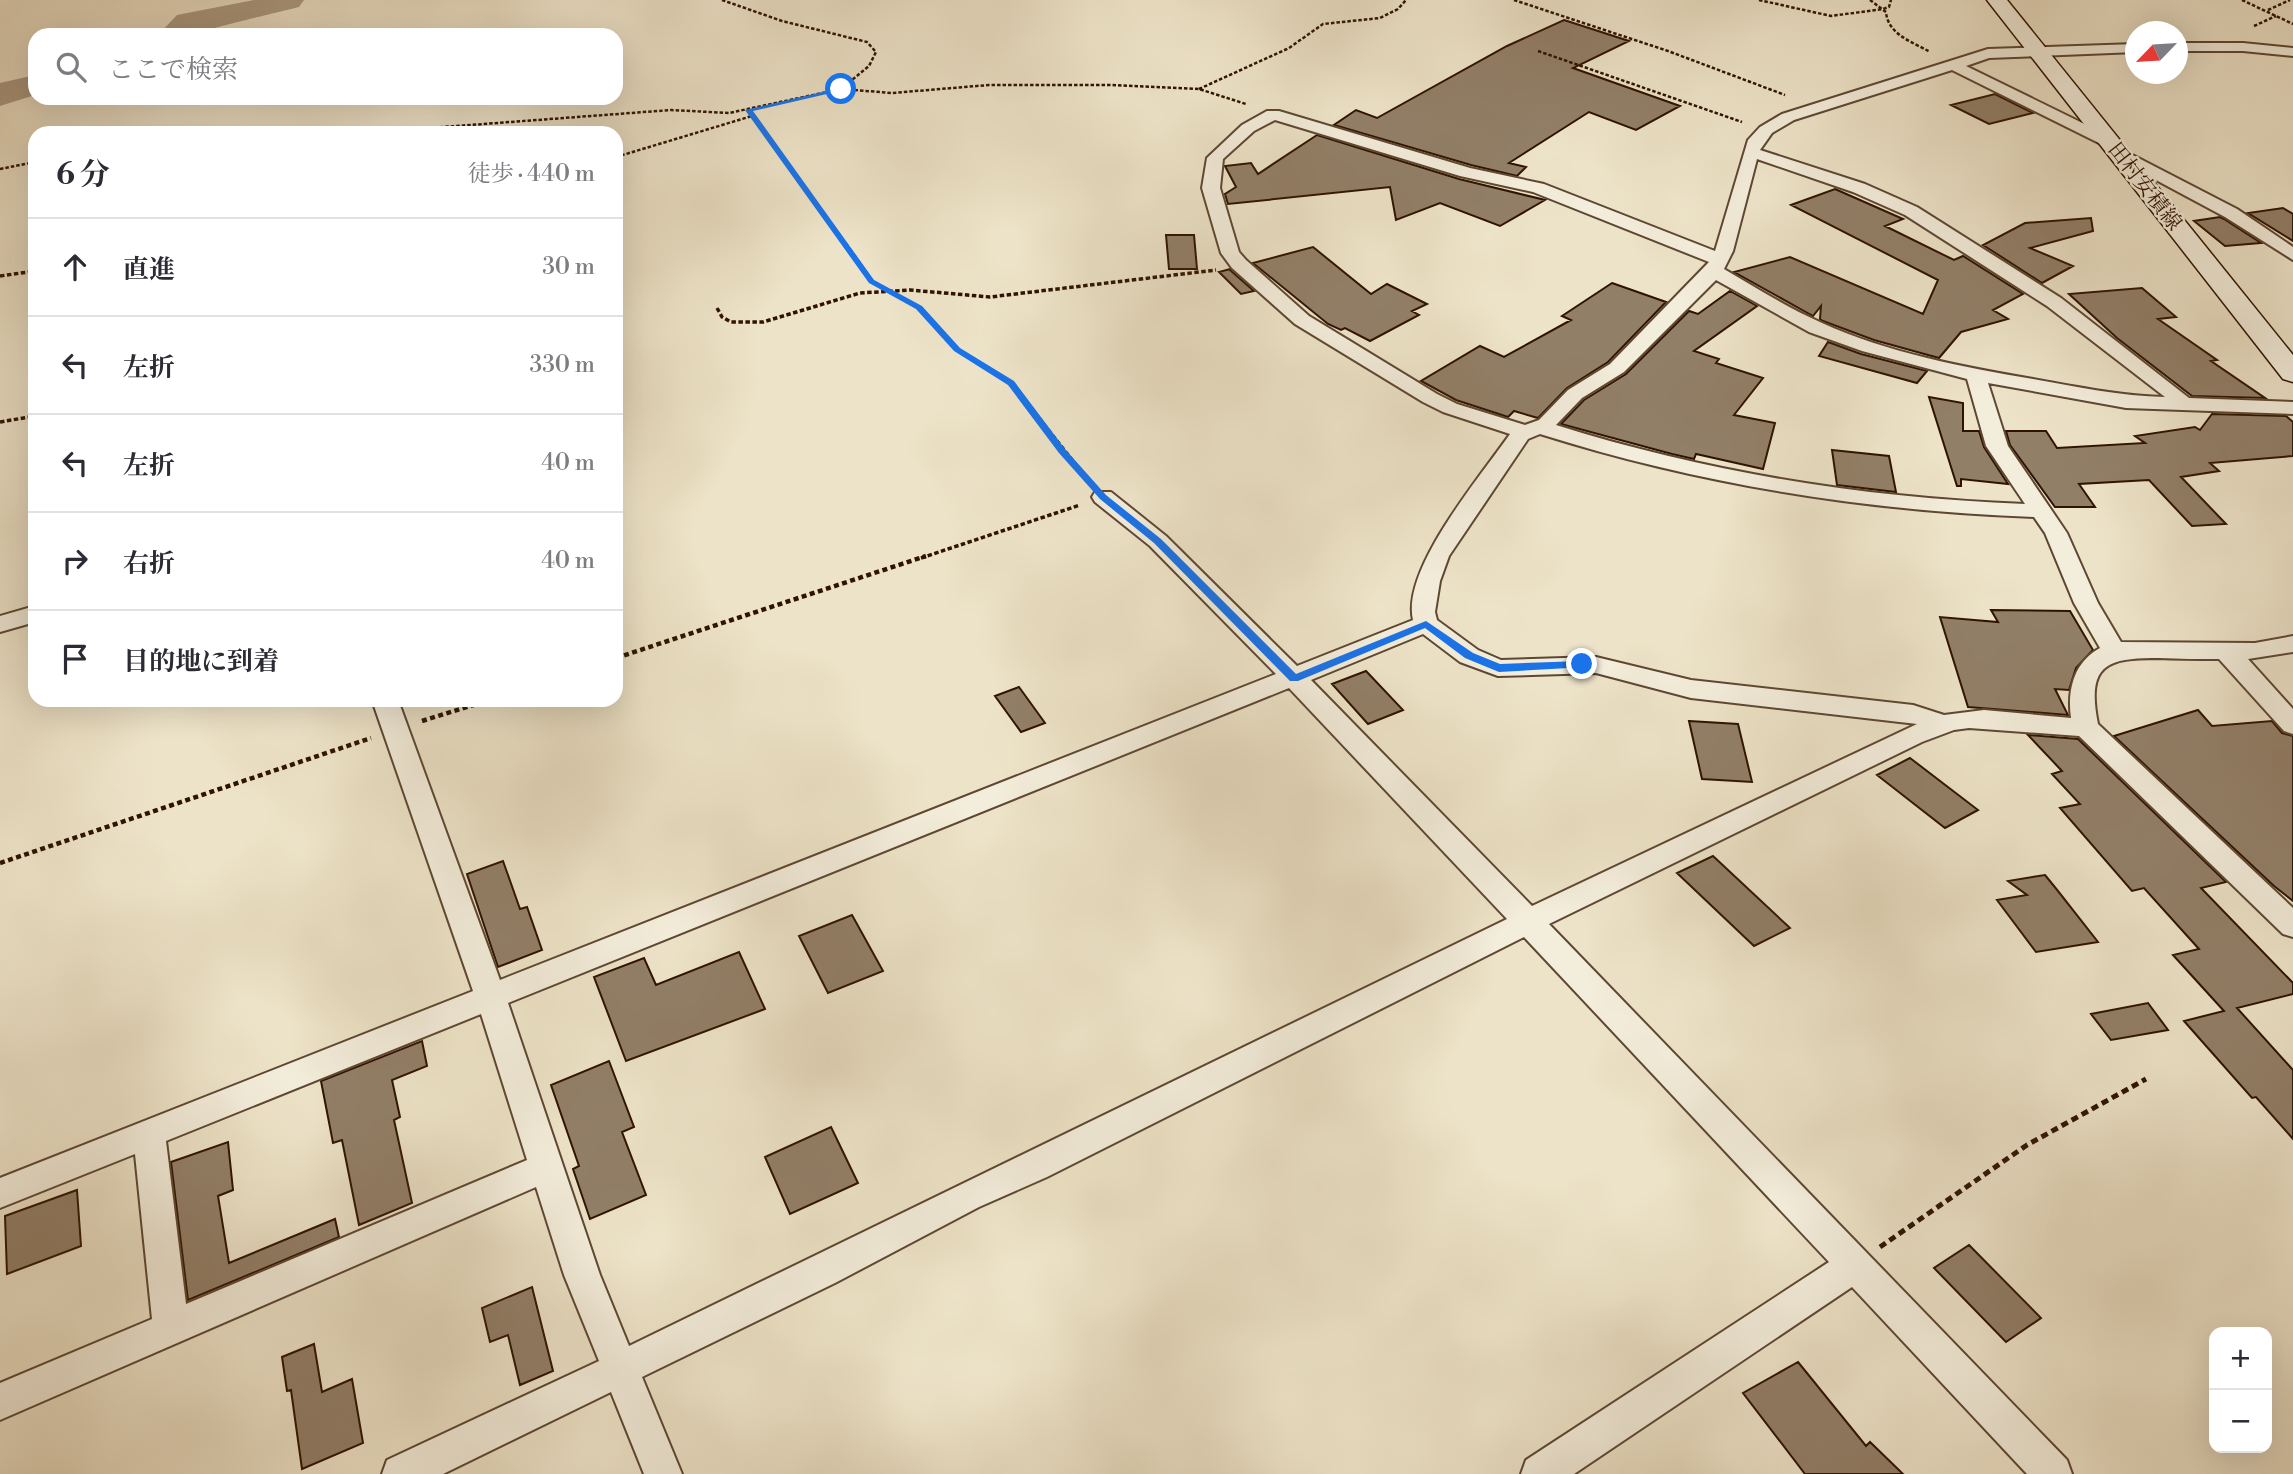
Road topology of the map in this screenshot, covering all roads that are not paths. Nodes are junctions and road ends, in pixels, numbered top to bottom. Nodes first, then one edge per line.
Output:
1 (1997, 0) edge
2 (2188, 47) edge
3 (2125, 48) edge
4 (2039, 51) junction
5 (2293, 52) edge
6 (1955, 66) junction
7 (2116, 149) junction
8 (1751, 153) junction
9 (2293, 255) edge
10 (1716, 265) junction
11 (2290, 364) edge
12 (1976, 374) junction
13 (2185, 406) junction
14 (2293, 408) edge
15 (1532, 429) junction
16 (1103, 497) road end
17 (2042, 511) junction
18 (28, 616) edge
19 (0, 624) edge
20 (1426, 624) junction
21 (2293, 644) edge
22 (2114, 651) junction
23 (2226, 651) junction
24 (1294, 679) junction
25 (387, 707) edge
26 (1945, 724) junction
27 (2293, 725) edge
28 (2086, 727) junction
29 (1529, 922) junction
30 (2293, 926) edge
31 (491, 998) junction
32 (149, 1133) junction
33 (544, 1168) junction
34 (0, 1193) edge
35 (1853, 1266) junction
36 (171, 1327) junction
37 (620, 1368) junction
38 (0, 1402) edge
39 (401, 1474) edge
40 (663, 1474) edge
41 (1540, 1474) edge
42 (2053, 1474) edge

1 - 4 main road, 田村安積線
2 - 5 street
3 - 4 street
4 - 6 street
4 - 7 main road, 田村安積線
6 - 7 street
6 - 8 street
7 - 9 street
7 - 11 main road, 田村安積線
8 - 10 street
8 - 13 street
10 - 12 street
10 - 15 street
10 - 15 street
12 - 13 street
12 - 17 street
13 - 14 street
15 - 17 street
15 - 20 street
16 - 24 street
17 - 22 street
18 - 19 street
20 - 24 street
20 - 26 street
21 - 23 street
22 - 23 street
22 - 28 street
23 - 27 street
24 - 29 street
24 - 31 street
25 - 31 street
26 - 28 street
26 - 29 street
28 - 30 street
29 - 35 street
29 - 37 street
31 - 32 street
31 - 33 street
32 - 34 street
32 - 36 street
33 - 36 street
33 - 37 street
35 - 41 street
35 - 42 street
36 - 38 street
37 - 39 street
37 - 40 street

